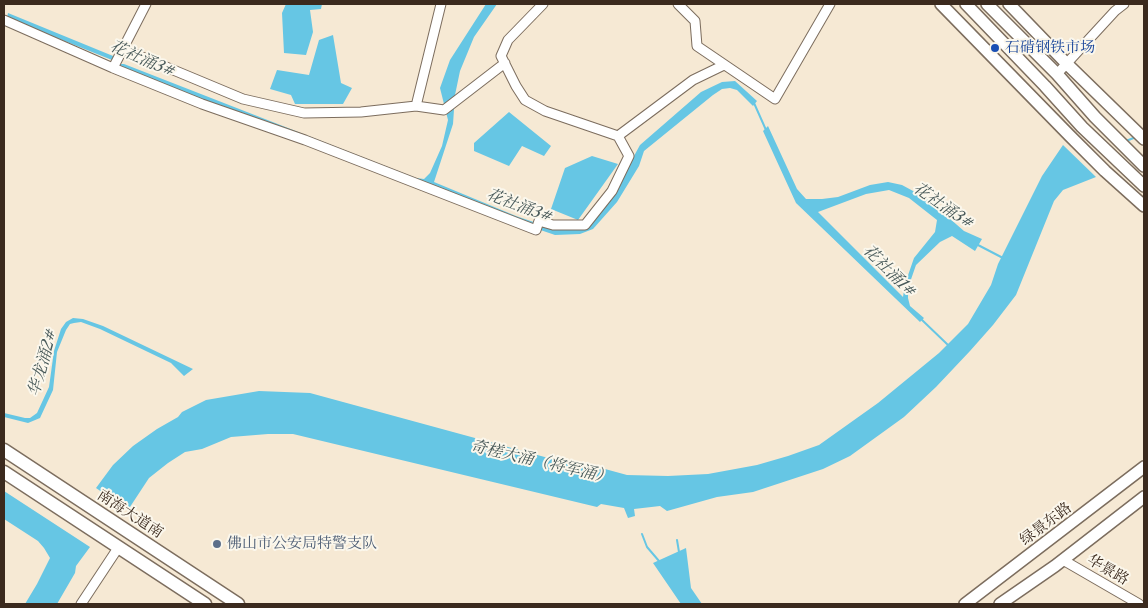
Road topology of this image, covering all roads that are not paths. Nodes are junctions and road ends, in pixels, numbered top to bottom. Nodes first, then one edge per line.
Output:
1 (146, 4) edge
2 (441, 4) edge
3 (543, 4) edge
4 (678, 4) edge
5 (830, 4) edge
6 (941, 4) edge
7 (966, 4) edge
8 (987, 4) edge
9 (1002, 4) edge
10 (1009, 4) edge
11 (1124, 4) edge
12 (4, 20) edge
13 (1026, 42) junction
14 (117, 60) junction
15 (505, 63) junction
16 (1066, 63) junction
17 (724, 65) junction
18 (1057, 74) junction
19 (416, 106) junction
20 (618, 136) junction
21 (1144, 139) edge
22 (1144, 166) edge
23 (1144, 186) edge
24 (1144, 206) edge
25 (4, 450) edge
26 (1144, 467) edge
27 (4, 472) edge
28 (1144, 497) edge
29 (118, 548) junction
30 (1063, 560) junction
31 (81, 604) edge
32 (205, 604) edge
33 (238, 604) edge
34 (965, 604) edge
35 (1000, 604) edge
36 (1138, 604) edge

1 - 14 street
2 - 19 street
3 - 15 street
4 - 17 street
5 - 17 street
6 - 24 main road
7 - 23 main road
8 - 13 main road
9 - 13 main road
10 - 16 main road
11 - 16 street
12 - 14 street
13 - 18 main road
14 - 19 street
14 - 20 street
15 - 19 street
15 - 20 street
16 - 18 street
16 - 21 main road
17 - 20 street
18 - 22 main road
25 - 33 highway, 南海大道南
26 - 34 main road, 绿景东路
27 - 29 highway
28 - 30 main road
29 - 31 street
29 - 32 highway
30 - 35 main road
30 - 36 street, 华景路

